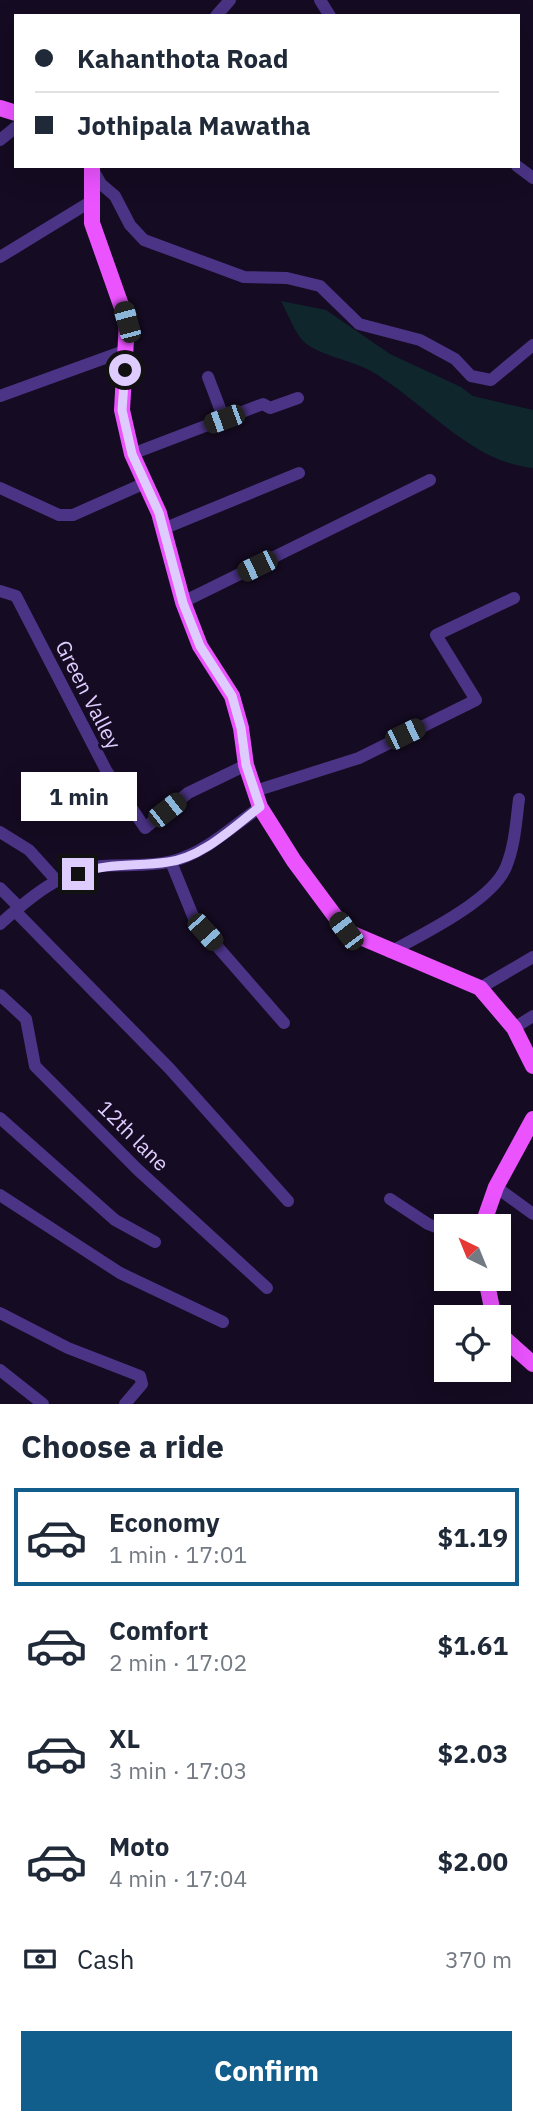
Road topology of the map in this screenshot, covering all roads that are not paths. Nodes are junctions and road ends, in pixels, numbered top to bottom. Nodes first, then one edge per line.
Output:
1 (230, 0) edge
2 (218, 14) edge
3 (14, 129) edge
4 (0, 140) edge
5 (92, 168) edge
6 (90, 202) junction
7 (0, 257) edge
8 (533, 345) edge
9 (127, 350) junction
10 (208, 377) dead end
11 (0, 396) edge
12 (298, 398) dead end
13 (224, 419) junction
14 (132, 454) junction
15 (299, 473) dead end
16 (430, 480) dead end
17 (145, 483) junction
18 (0, 488) edge
19 (163, 529) junction
20 (0, 591) edge
21 (514, 598) dead end
22 (183, 603) junction
23 (246, 765) junction
24 (257, 799) junction
25 (519, 799) dead end
26 (0, 832) edge
27 (171, 862) junction
28 (57, 881) junction
29 (0, 888) edge
30 (17, 909) junction
31 (0, 924) edge
32 (390, 952) junction
33 (533, 957) edge
34 (480, 988) junction
35 (0, 995) edge
36 (533, 1016) edge
37 (284, 1023) dead end
38 (514, 1028) junction
39 (533, 1066) edge
40 (0, 1118) edge
41 (533, 1119) edge
42 (528, 1139) edge
43 (496, 1188) junction
44 (0, 1195) edge
45 (390, 1199) dead end
46 (288, 1200) dead end
47 (487, 1214) edge
48 (533, 1214) edge
49 (434, 1226) edge
50 (155, 1242) dead end
51 (267, 1287) dead end
52 (0, 1313) edge
53 (223, 1322) dead end
54 (511, 1344) edge
55 (533, 1364) edge
56 (0, 1370) edge
57 (43, 1404) edge
58 (125, 1404) edge

1 - 2 street
3 - 4 street
5 - 6 main road
5 - 8 street
6 - 7 street
6 - 9 main road
9 - 11 street
9 - 14 main road
10 - 13 street
12 - 13 street
13 - 14 street
14 - 17 main road
15 - 19 street
16 - 22 street
17 - 18 street
17 - 19 main road
19 - 22 main road
20 - 23 street, Green Valley
21 - 24 street
22 - 23 main road
23 - 24 main road
24 - 27 street
24 - 32 main road
25 - 32 street
26 - 28 street
27 - 28 street
27 - 37 street
28 - 30 street
29 - 30 street
30 - 31 street
30 - 46 street
32 - 34 main road
33 - 34 street
34 - 38 main road
35 - 51 street, 12th lane
36 - 38 street
38 - 39 main road
40 - 50 street
41 - 42 main road
42 - 43 main road
43 - 47 main road
43 - 48 street
44 - 53 street
45 - 49 street
52 - 58 street
54 - 55 main road
56 - 57 street

